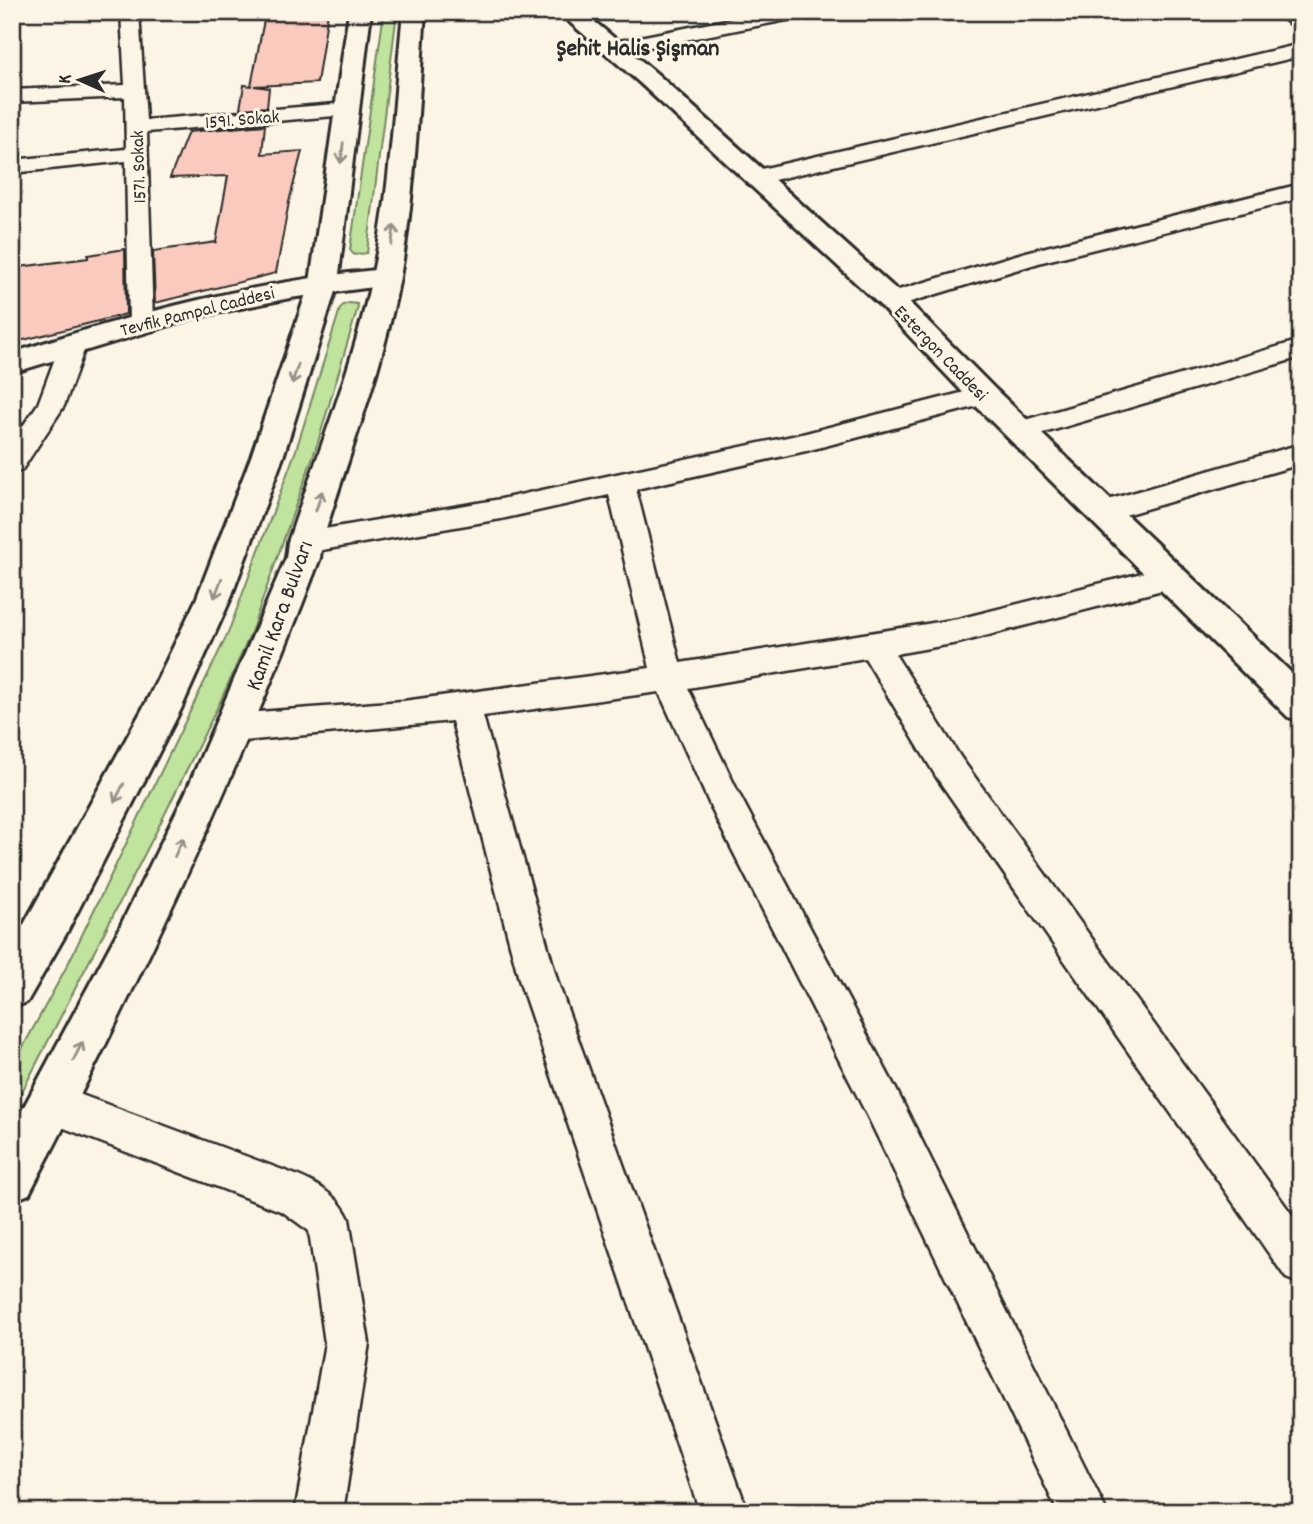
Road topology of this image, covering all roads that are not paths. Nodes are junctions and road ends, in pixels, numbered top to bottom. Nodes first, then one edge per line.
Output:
1 (130, 12) edge
2 (360, 12) edge
3 (414, 12) edge
4 (569, 12) edge
5 (797, 12) edge
6 (1284, 12) edge
7 (722, 19) edge
8 (1301, 24) edge
9 (614, 48) junction
10 (1301, 50) edge
11 (135, 91) junction
12 (12, 96) edge
13 (347, 109) junction
14 (136, 127) junction
15 (136, 154) junction
16 (12, 167) edge
17 (757, 177) junction
18 (1301, 191) edge
19 (386, 278) junction
20 (324, 282) junction
21 (891, 300) junction
22 (141, 323) junction
23 (74, 342) junction
24 (1301, 348) edge
25 (12, 363) edge
26 (984, 396) junction
27 (1020, 431) junction
28 (1301, 454) edge
29 (12, 463) edge
30 (620, 483) junction
31 (1104, 511) junction
32 (305, 542) junction
33 (1170, 577) junction
34 (873, 645) junction
35 (668, 678) junction
36 (464, 706) junction
37 (1301, 706) edge
38 (234, 728) junction
39 (12, 987) edge
40 (52, 1104) junction
41 (12, 1177) edge
42 (1301, 1263) edge
43 (319, 1512) edge
44 (724, 1512) edge
45 (1083, 1512) edge

1 - 11 street, 1571. Sokak
2 - 13 main road
19 -> 3 main road, Kamil Kara Bulvarı
4 - 9 main road, Estergon Caddesi
5 - 7 street
6 - 8 street
7 - 9 street
9 - 17 main road, Estergon Caddesi
10 - 17 street
11 - 12 street
11 - 14 street, 1571. Sokak
13 - 14 street, 1591. Sokak
13 -> 20 main road
14 - 15 street, 1571. Sokak
15 - 16 street
15 - 22 street, 1571. Sokak
17 - 21 main road, Estergon Caddesi
18 - 21 street
19 - 20 main road, Tevfik Pampal Caddesi
32 -> 19 main road, Kamil Kara Bulvarı
20 - 22 main road, Tevfik Pampal Caddesi
20 -> 39 main road
21 - 26 main road, Estergon Caddesi
22 - 23 main road, Tevfik Pampal Caddesi
23 - 25 main road, Tevfik Pampal Caddesi
23 - 29 street
24 - 27 street
26 - 27 main road, Estergon Caddesi
26 - 30 street
27 - 31 main road, Estergon Caddesi
28 - 31 street
30 - 32 street
30 - 35 street
31 - 33 main road, Estergon Caddesi
32 - 38 main road, Kamil Kara Bulvarı
33 - 34 street
33 - 37 main road, Estergon Caddesi
34 - 35 street
34 - 42 street
35 - 36 street
35 - 45 street
36 - 38 street
36 - 44 street
40 -> 38 main road, Kamil Kara Bulvarı
40 - 41 main road, Kamil Kara Bulvarı
40 - 43 street

